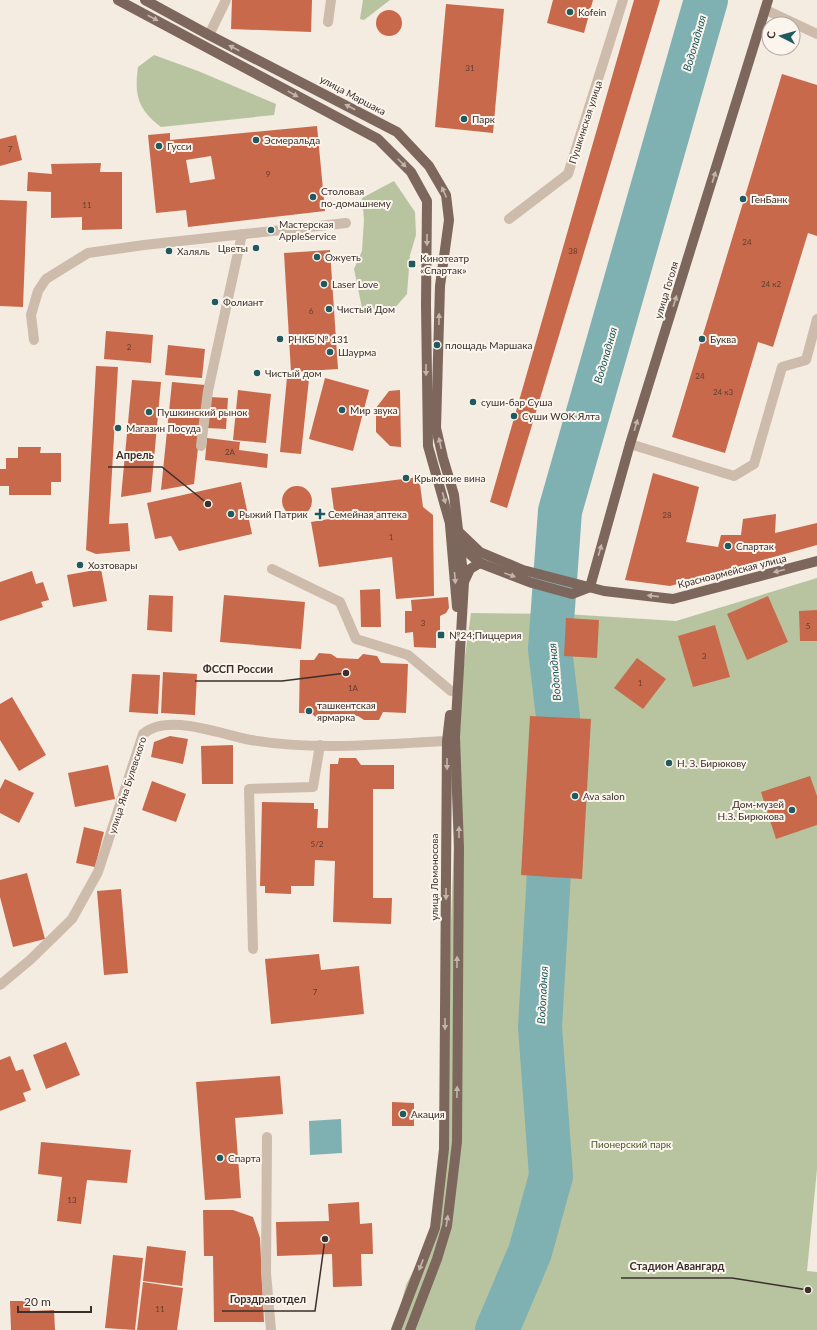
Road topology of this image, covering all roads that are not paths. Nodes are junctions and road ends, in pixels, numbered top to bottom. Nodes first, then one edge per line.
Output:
1 (118, 0) edge
2 (146, 0) edge
3 (226, 0) edge
4 (331, 0) edge
5 (623, 0) edge
6 (767, 5) edge
7 (328, 22) dead end
8 (817, 34) edge
9 (209, 35) junction
10 (509, 218) dead end
11 (346, 223) dead end
12 (242, 234) junction
13 (817, 319) edge
14 (34, 340) dead end
15 (630, 444) junction
16 (201, 446) dead end
17 (453, 528) junction
18 (817, 561) edge
19 (480, 563) junction
20 (272, 569) dead end
21 (464, 582) junction
22 (590, 587) junction
23 (451, 691) junction
24 (447, 741) junction
25 (320, 745) junction
26 (253, 949) dead end
27 (0, 985) edge
28 (267, 1137) dead end
29 (271, 1330) edge
30 (396, 1330) edge
31 (410, 1330) edge

1 -> 17 main road
2 - 9 main road, улица Маршака
3 - 9 street
4 - 7 street
5 - 10 street, Пушкинская улица
6 - 8 street
15 -> 6 main road, улица Гоголя
17 -> 9 main road, улица Маршака
11 - 12 street
12 - 14 street
12 - 16 street
13 - 15 street
22 -> 15 main road, улица Гоголя
17 - 19 main road, bridge
17 - 21 main road
17 - 22 main road, Красноармейская улица
17 -> 23 main road, улица Ломоносова
18 -> 22 main road, Красноармейская улица
19 - 21 main road
19 -> 22 main road
20 - 23 street
31 -> 21 main road
23 - 24 main road, улица Ломоносова
24 - 25 street, улица Яна Булевского
24 -> 30 main road, улица Ломоносова
25 - 26 street
25 - 27 street, улица Яна Булевского
28 - 29 street

